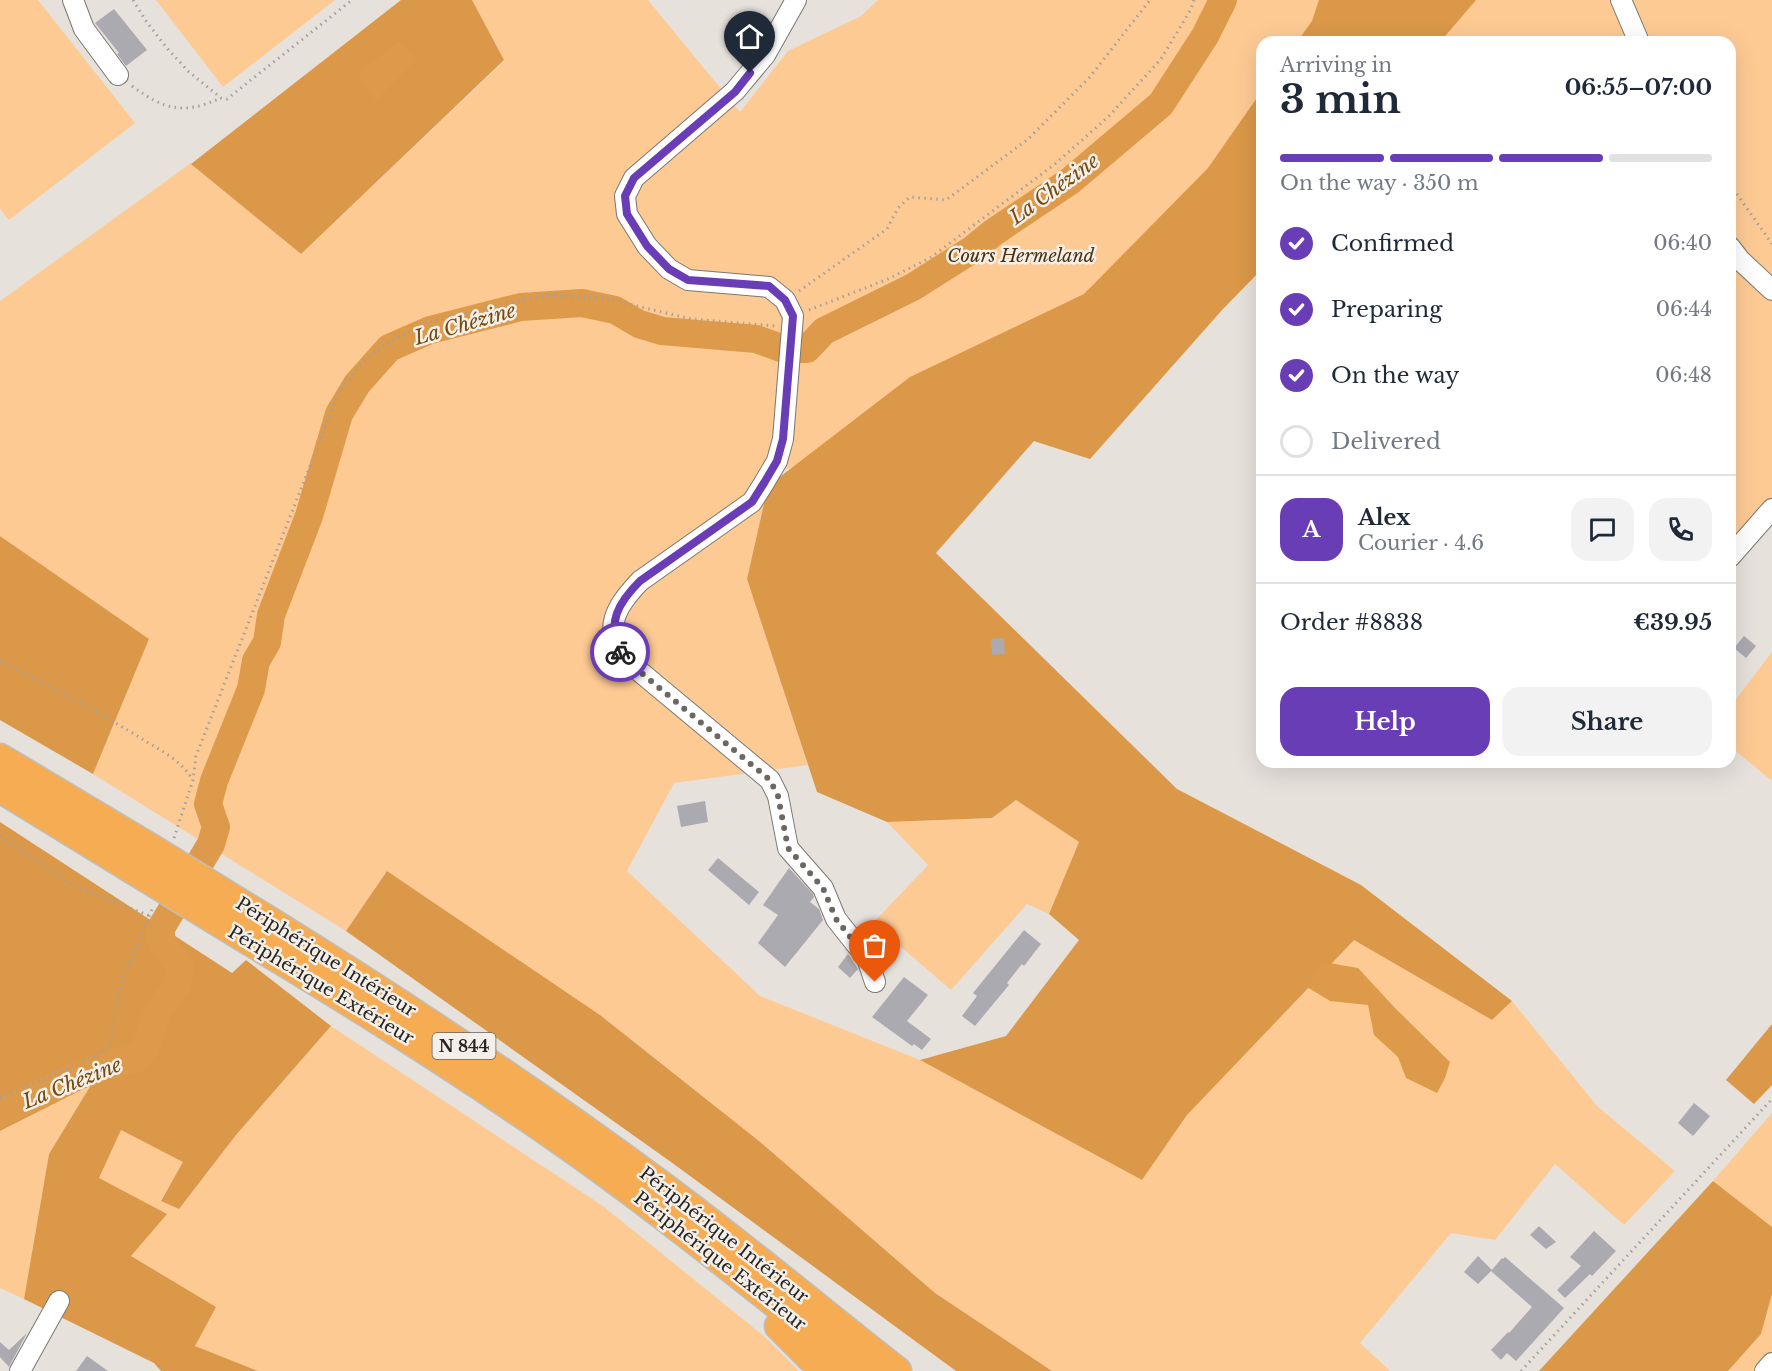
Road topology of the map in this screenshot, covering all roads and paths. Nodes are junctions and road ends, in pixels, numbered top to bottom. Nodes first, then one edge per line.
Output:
1 (73, 0) edge
2 (132, 0) edge
3 (352, 0) edge
4 (796, 0) edge
5 (1150, 0) edge
6 (1194, 0) edge
7 (1621, 0) edge
8 (1636, 36) edge
9 (118, 75) joint
10 (221, 98) junction
11 (1736, 192) edge
12 (1772, 243) edge
13 (1736, 255) edge
14 (1772, 290) edge
15 (790, 314) junction
16 (1772, 509) edge
17 (1736, 550) edge
18 (0, 661) edge
19 (0, 758) edge
20 (193, 780) junction
21 (0, 788) edge
22 (0, 836) edge
23 (160, 846) junction
24 (156, 899) dead end
25 (150, 916) junction
26 (260, 931) junction
27 (875, 982) dead end
28 (0, 1098) edge
29 (1772, 1099) edge
30 (761, 1291) junction
31 (59, 1302) dead end
32 (1772, 1363) edge
33 (20, 1371) edge
34 (824, 1371) edge
35 (860, 1371) edge
36 (897, 1371) edge
37 (1521, 1371) edge
38 (1765, 1371) edge

1 - 9 street
2 - 10 path
3 - 10 path
4 - 15 street
5 - 15 path
6 - 15 path
7 - 8 street
9 - 10 path
11 - 12 path
13 - 14 street
15 - 20 path
15 - 27 street
16 - 17 street
18 - 20 path
19 - 23 highway, Périphérique Intérieur / N 844
20 - 23 path
21 - 26 highway, Périphérique Extérieur / N 844, bridge
22 - 25 path
23 - 26 highway, Périphérique Intérieur / N 844, bridge
24 - 25 path
25 - 28 path
26 - 30 highway, Périphérique Extérieur / N 844
26 - 36 highway, Périphérique Intérieur / N 844
29 - 37 path
30 - 34 highway
30 - 35 highway, Périphérique Extérieur / N 844
31 - 33 street
32 - 38 street

